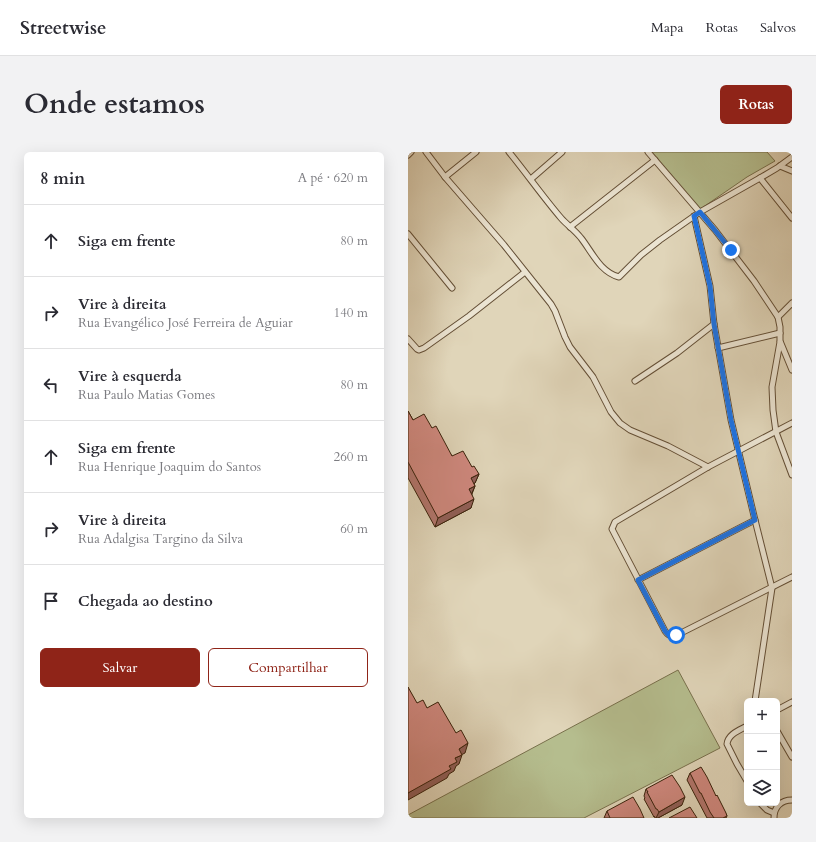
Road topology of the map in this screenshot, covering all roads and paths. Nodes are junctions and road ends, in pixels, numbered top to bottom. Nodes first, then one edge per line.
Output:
1 (411, 152) edge
2 (426, 152) edge
3 (476, 152) edge
4 (509, 152) edge
5 (562, 152) edge
6 (648, 152) edge
7 (408, 155) edge
8 (792, 157) edge
9 (655, 160) junction
10 (780, 166) junction
11 (792, 171) edge
12 (445, 177) junction
13 (760, 178) junction
14 (531, 179) junction
15 (700, 212) junction
16 (694, 216) junction
17 (792, 218) edge
18 (570, 227) junction
19 (408, 234) edge
20 (525, 272) junction
21 (452, 288) dead end
22 (792, 303) edge
23 (778, 317) junction
24 (714, 324) junction
25 (780, 333) junction
26 (408, 339) edge
27 (780, 341) junction
28 (718, 348) junction
29 (792, 370) edge
30 (635, 381) dead end
31 (792, 423) edge
32 (776, 432) junction
33 (738, 451) junction
34 (708, 467) junction
35 (792, 475) edge
36 (755, 520) junction
37 (792, 577) edge
38 (638, 580) junction
39 (772, 588) junction
40 (755, 698) edge
41 (792, 702) edge
42 (780, 708) edge
43 (744, 728) edge
44 (779, 734) edge
45 (792, 758) edge
46 (744, 776) edge
47 (792, 800) edge
48 (763, 806) edge
49 (774, 816) edge

1 - 7 street
2 - 12 street
3 - 12 street
4 - 14 street
5 - 14 street
6 - 9 street
8 - 10 street
9 - 15 street
9 - 18 street
10 - 11 street
10 - 13 street
12 - 20 street
13 - 15 street
13 - 17 street
14 - 18 street
15 - 16 street
15 - 23 street
16 - 18 street
16 - 24 street
19 - 21 street
20 - 26 street
20 - 34 street
22 - 23 street
23 - 25 street
24 - 28 street
24 - 30 street
25 - 27 street
25 - 28 street
27 - 29 street
27 - 32 street
28 - 33 street
31 - 32 street
32 - 33 street
32 - 35 street
33 - 34 street
33 - 36 street
34 - 38 street
36 - 38 street
36 - 39 street
37 - 39 street
38 - 39 street
39 - 40 street
41 - 42 street
43 - 46 street
44 - 45 street
47 - 49 street
48 - 49 street

